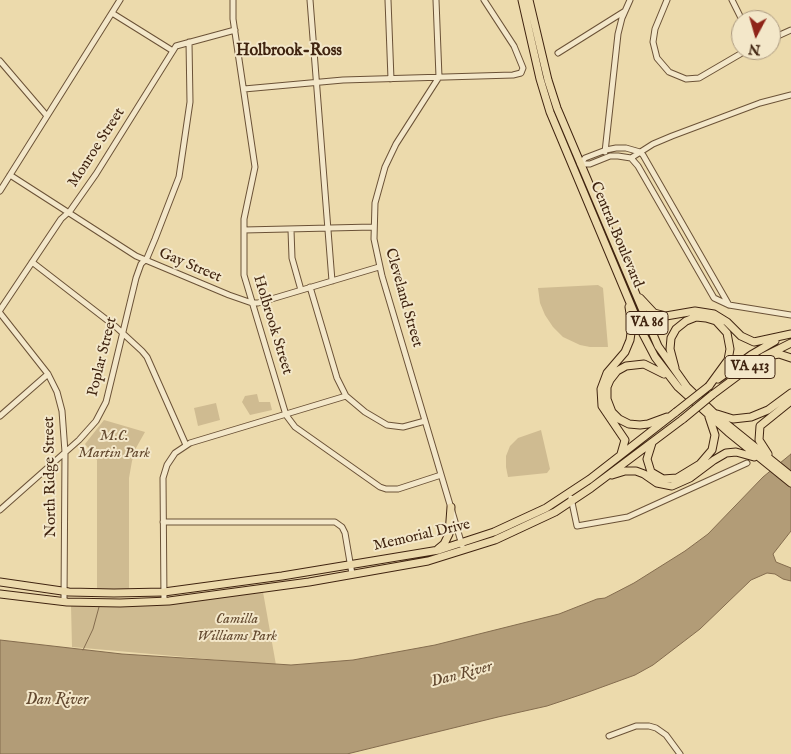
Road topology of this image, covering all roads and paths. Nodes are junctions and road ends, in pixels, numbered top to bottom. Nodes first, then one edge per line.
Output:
1 (120, 0) edge
2 (233, 0) edge
3 (310, 0) edge
4 (388, 0) edge
5 (436, 0) edge
6 (484, 0) edge
7 (522, 0) edge
8 (529, 0) edge
9 (630, 0) edge
10 (667, 0) edge
11 (626, 11) junction
12 (112, 13) junction
13 (235, 30) junction
14 (189, 42) junction
15 (173, 51) junction
16 (558, 52) dead end
17 (731, 60) edge
18 (0, 61) edge
19 (439, 77) junction
20 (391, 79) junction
21 (317, 82) junction
22 (244, 89) junction
23 (791, 94) edge
24 (47, 116) junction
25 (606, 150) junction
26 (640, 152) junction
27 (605, 158) junction
28 (631, 158) junction
29 (580, 164) junction
30 (10, 175) junction
31 (0, 191) edge
32 (69, 213) junction
33 (373, 227) junction
34 (328, 228) junction
35 (244, 230) junction
36 (291, 230) junction
37 (145, 260) junction
38 (32, 262) junction
39 (379, 267) junction
40 (332, 281) junction
41 (310, 287) junction
42 (301, 290) junction
43 (633, 290) junction
44 (628, 297) junction
45 (252, 303) junction
46 (729, 305) junction
47 (0, 311) edge
48 (791, 315) edge
49 (122, 334) junction
50 (791, 334) edge
51 (791, 342) edge
52 (763, 358) junction
53 (791, 358) edge
54 (48, 374) junction
55 (678, 376) junction
56 (670, 378) junction
57 (709, 386) junction
58 (791, 393) edge
59 (346, 396) junction
60 (791, 401) edge
61 (710, 413) junction
62 (674, 414) junction
63 (286, 415) junction
64 (0, 416) edge
65 (425, 421) junction
66 (653, 442) junction
67 (186, 445) junction
68 (65, 452) junction
69 (620, 456) junction
70 (761, 460) junction
71 (748, 463) dead end
72 (776, 464) junction
73 (441, 475) junction
74 (607, 476) junction
75 (791, 476) edge
76 (791, 484) edge
77 (570, 493) junction
78 (572, 501) junction
79 (451, 507) junction
80 (0, 510) edge
81 (163, 522) junction
82 (462, 543) junction
83 (435, 551) junction
84 (464, 551) junction
85 (350, 565) junction
86 (352, 574) junction
87 (0, 582) edge
88 (30, 587) junction
89 (64, 592) junction
90 (164, 592) junction
91 (0, 594) edge
92 (30, 598) junction
93 (64, 601) junction
94 (164, 601) junction
95 (609, 736) dead end
96 (680, 754) edge

1 - 12 street
2 - 13 street, Holbrook Street
3 - 21 street
4 - 20 street
5 - 19 street
6 - 19 street
7 - 44 main road, Central Boulevard / VA 86
8 - 29 main road, Central Boulevard / VA 86
9 - 11 street
10 - 17 street
11 - 16 street
11 - 25 street
12 - 15 street
12 - 24 street
13 - 14 street, Monroe Street
13 - 22 street, Holbrook Street
14 - 15 street, Monroe Street
14 - 37 street, Poplar Street
15 - 32 street, Monroe Street
18 - 24 street
19 - 20 street
19 - 33 street, Cleveland Street
20 - 21 street
21 - 22 street
21 - 34 street
22 - 35 street, Holbrook Street
23 - 26 street
24 - 30 street
25 - 26 street
25 - 27 street
25 - 29 street
26 - 28 street
26 - 46 street
27 - 28 street
27 - 29 street
28 - 46 street
29 - 43 main road, Central Boulevard / VA 86
30 - 31 street
30 - 32 street, Gay Street
32 - 37 street, Gay Street
32 - 38 street, Monroe Street
33 - 34 street
33 - 39 street, Cleveland Street
34 - 36 street
34 - 40 street
35 - 36 street
35 - 45 street, Holbrook Street
36 - 42 street
37 - 45 street, Gay Street
37 - 49 street, Poplar Street
38 - 47 street, Monroe Street
38 - 49 street
39 - 40 street
39 - 65 street, Cleveland Street
40 - 41 street
41 - 42 street
41 - 59 street
42 - 45 street
43 - 50 main road
43 - 55 main road, Central Boulevard / VA 86
44 - 56 main road, Central Boulevard / VA 86
44 - 69 main road
45 - 63 street, Holbrook Street
46 - 48 street
47 - 54 street, North Ridge Street
49 - 67 street
49 - 68 street, Poplar Street
50 - 57 main road, Memorial Drive
51 - 52 main road, Memorial Drive / VA 413
52 - 53 main road
52 - 66 main road, Memorial Drive / VA 413, bridge
54 - 64 street
54 - 68 street, North Ridge Street
55 - 57 main road
55 - 61 main road, Central Boulevard / VA 86
56 - 61 main road, Central Boulevard
56 - 62 main road
57 - 62 main road, Memorial Drive, bridge
58 - 61 main road
59 - 63 street
59 - 65 street
60 - 72 main road
61 - 66 main road
61 - 70 main road, Central Boulevard
61 - 72 main road, Central Boulevard / VA 86
62 - 69 main road, Memorial Drive
63 - 67 street
63 - 73 street, Holbrook Street
65 - 73 street, Cleveland Street
66 - 74 main road, Memorial Drive / VA 413
67 - 81 street
68 - 80 street, Poplar Street
68 - 89 street, North Ridge Street
69 - 77 main road, Memorial Drive
70 - 74 main road
70 - 76 main road, Central Boulevard
71 - 78 street
72 - 75 main road, Central Boulevard
73 - 79 street, Cleveland Street
74 - 78 main road, Memorial Drive / VA 413
77 - 78 street
77 - 82 main road, Memorial Drive
78 - 84 main road, Memorial Drive / VA 413
79 - 82 street, Cleveland Street
79 - 83 main road
81 - 85 street
81 - 90 street
82 - 83 main road, Memorial Drive
82 - 84 street, Cleveland Street
83 - 85 main road, Memorial Drive
84 - 86 main road, Memorial Drive / VA 413
85 - 86 street
85 - 90 main road, Memorial Drive
86 - 94 main road, Memorial Drive / VA 413
87 - 88 main road, Memorial Drive
88 - 89 main road, Memorial Drive
88 - 92 street
89 - 90 main road, Memorial Drive
89 - 93 street, North Ridge Street
90 - 94 street
91 - 92 main road, Memorial Drive / VA 413
92 - 93 main road, Memorial Drive / VA 413
93 - 94 main road, Memorial Drive / VA 413
95 - 96 street

